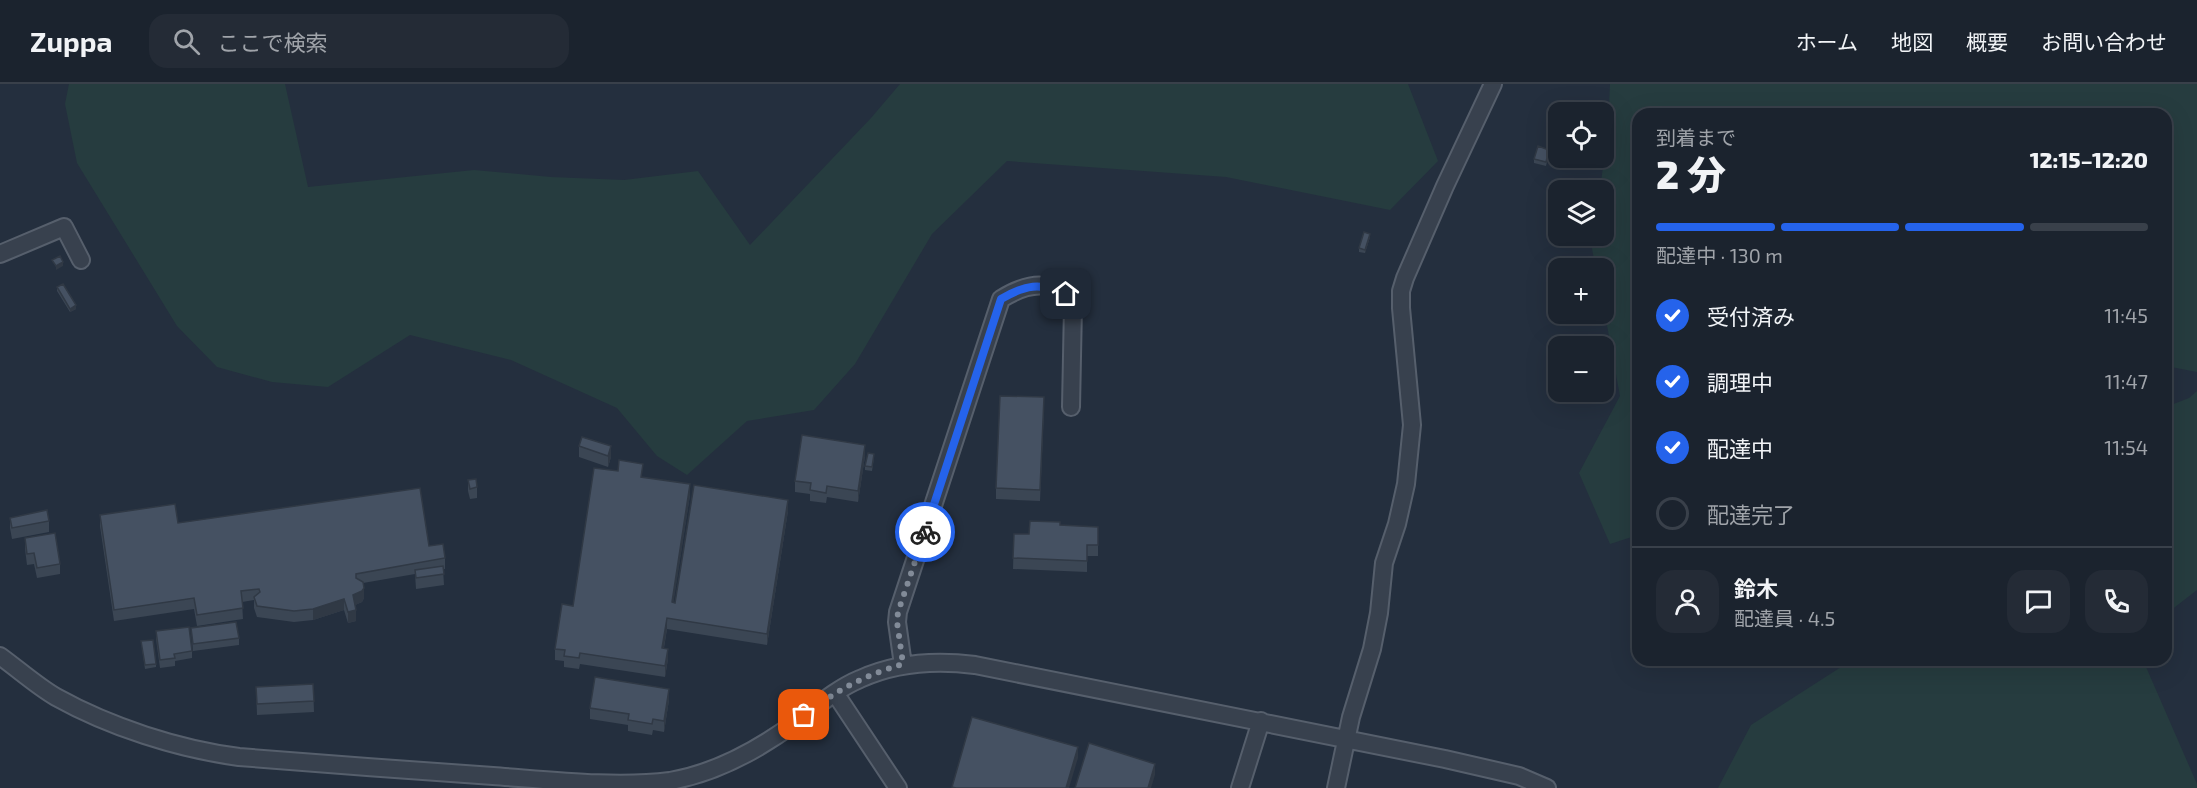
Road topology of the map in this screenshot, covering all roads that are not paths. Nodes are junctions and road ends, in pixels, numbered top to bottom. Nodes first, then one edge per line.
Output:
1 (1493, 84) edge
2 (0, 254) edge
3 (81, 260) dead end
4 (1071, 407) dead end
5 (0, 656) edge
6 (903, 664) junction
7 (835, 693) junction
8 (1261, 721) junction
9 (1347, 738) junction
10 (898, 788) edge
11 (1240, 788) edge
12 (1336, 788) edge
13 (1547, 788) edge

1 - 9 street
2 - 3 street
4 - 6 street
5 - 7 street
6 - 7 street
6 - 8 street
7 - 10 street
8 - 9 street
8 - 11 street
9 - 12 street
9 - 13 street

